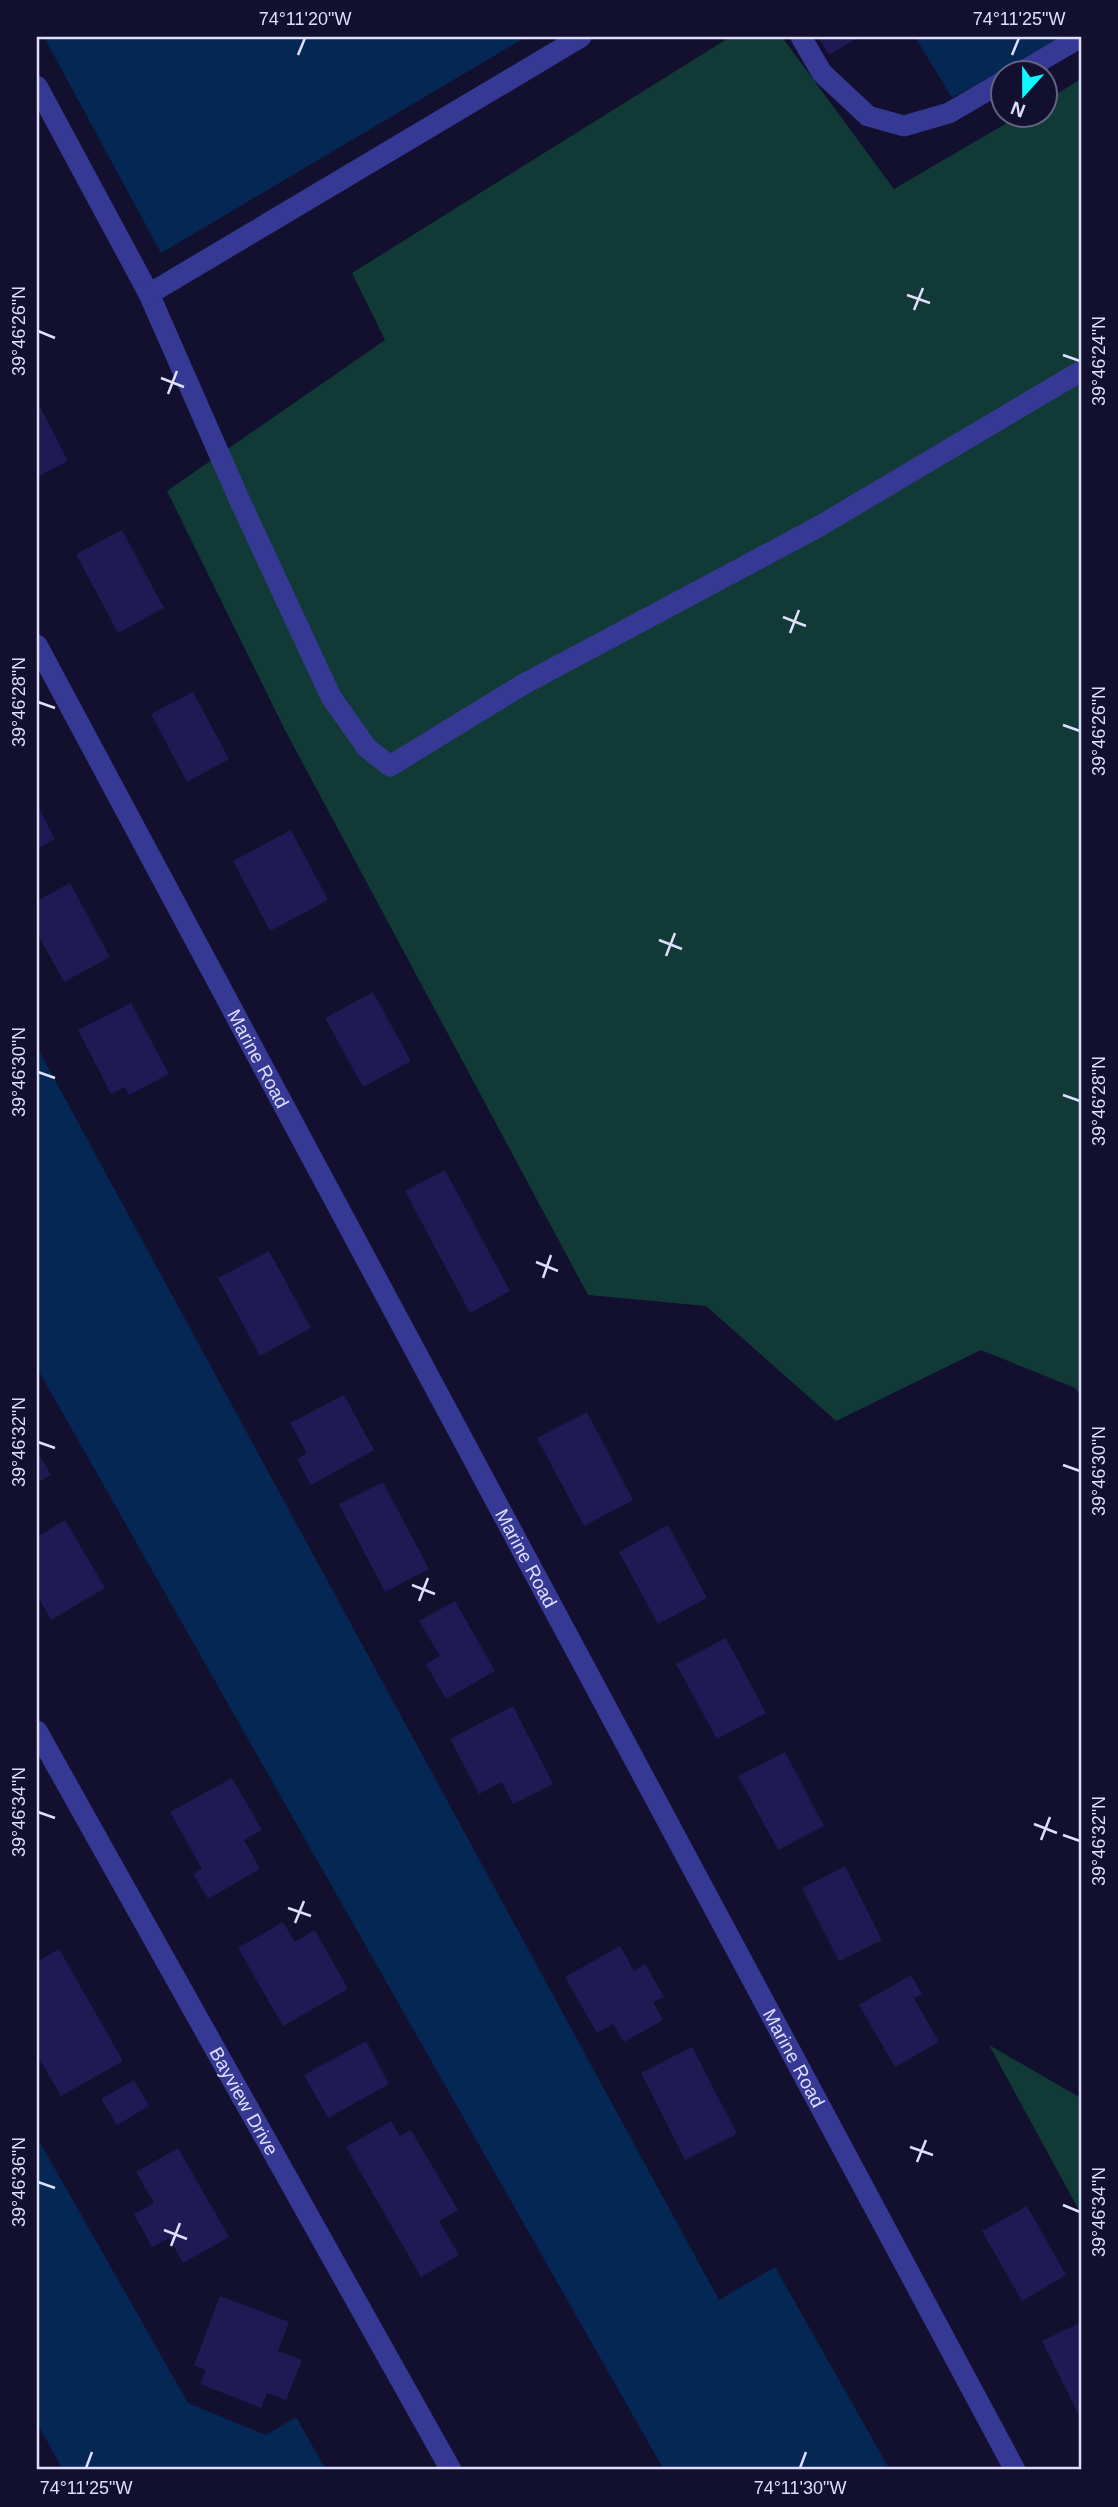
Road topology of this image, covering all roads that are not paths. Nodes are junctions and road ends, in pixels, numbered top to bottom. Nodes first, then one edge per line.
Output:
1 (581, 37) edge
2 (801, 37) edge
3 (1081, 37) edge
4 (1042, 60) edge
5 (37, 86) edge
6 (988, 91) edge
7 (149, 294) junction
8 (1081, 371) edge
9 (37, 645) edge
10 (37, 1731) edge
11 (451, 2470) edge
12 (1015, 2470) edge

1 - 7 street
2 - 6 street
3 - 4 street
5 - 7 street
7 - 8 street
9 - 12 street, Marine Road
10 - 11 street, Bayview Drive

